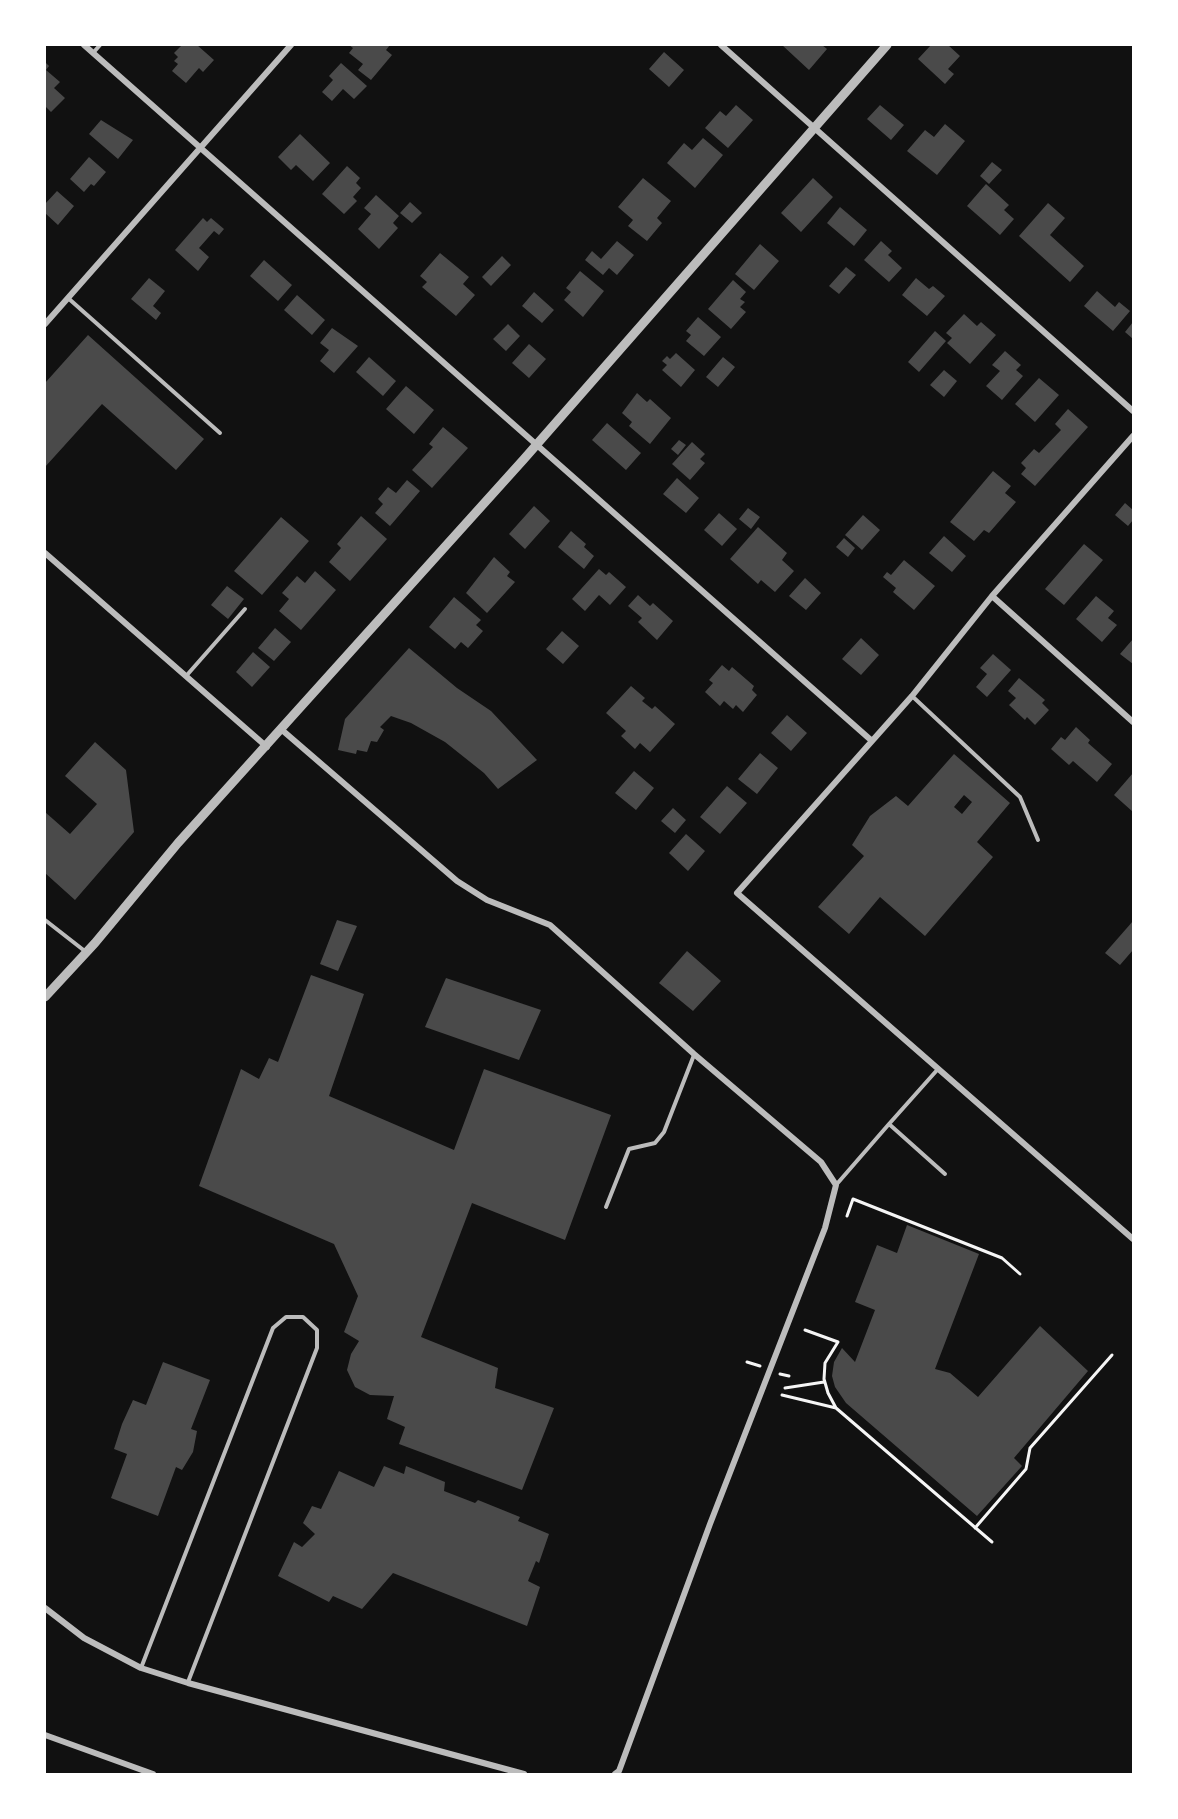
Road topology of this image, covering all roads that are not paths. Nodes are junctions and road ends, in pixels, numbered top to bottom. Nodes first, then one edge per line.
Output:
1 (84, 45) edge
2 (100, 45) edge
3 (291, 45) edge
4 (721, 45) edge
5 (887, 45) edge
6 (93, 53) junction
7 (814, 128) junction
8 (201, 148) junction
9 (68, 298) junction
10 (45, 324) edge
11 (1133, 411) edge
12 (220, 433) dead end
13 (1133, 436) edge
14 (536, 445) junction
15 (45, 553) edge
16 (992, 596) junction
17 (245, 609) dead end
18 (187, 675) junction
19 (912, 696) junction
20 (1133, 722) edge
21 (282, 730) junction
22 (872, 741) junction
23 (267, 747) junction
24 (1038, 840) dead end
25 (45, 920) edge
26 (87, 952) junction
27 (45, 997) edge
28 (694, 1054) junction
29 (938, 1069) junction
30 (889, 1124) junction
31 (945, 1174) dead end
32 (836, 1185) junction
33 (606, 1207) dead end
34 (1133, 1239) edge
35 (45, 1608) edge
36 (141, 1668) junction
37 (188, 1683) junction
38 (45, 1735) edge
39 (617, 1772) edge
40 (153, 1774) edge
41 (524, 1774) edge

1 - 6 street
2 - 6 lane
3 - 8 street
4 - 7 street
5 - 7 street
6 - 8 street
7 - 11 street
7 - 14 street
8 - 9 street
8 - 14 street
9 - 10 street
9 - 12 lane
13 - 16 street
14 - 21 street
14 - 22 street
15 - 18 street
16 - 19 street
16 - 20 street
17 - 18 lane
18 - 23 street
19 - 22 street
19 - 24 lane
21 - 23 street
21 - 28 street
22 - 29 street
23 - 26 street
25 - 26 lane
26 - 27 street
28 - 32 street
28 - 33 lane
29 - 30 lane
29 - 34 street
30 - 31 lane
30 - 32 lane
32 - 39 street
35 - 36 street
36 - 37 street
36 - 37 lane
37 - 41 street
38 - 40 street

